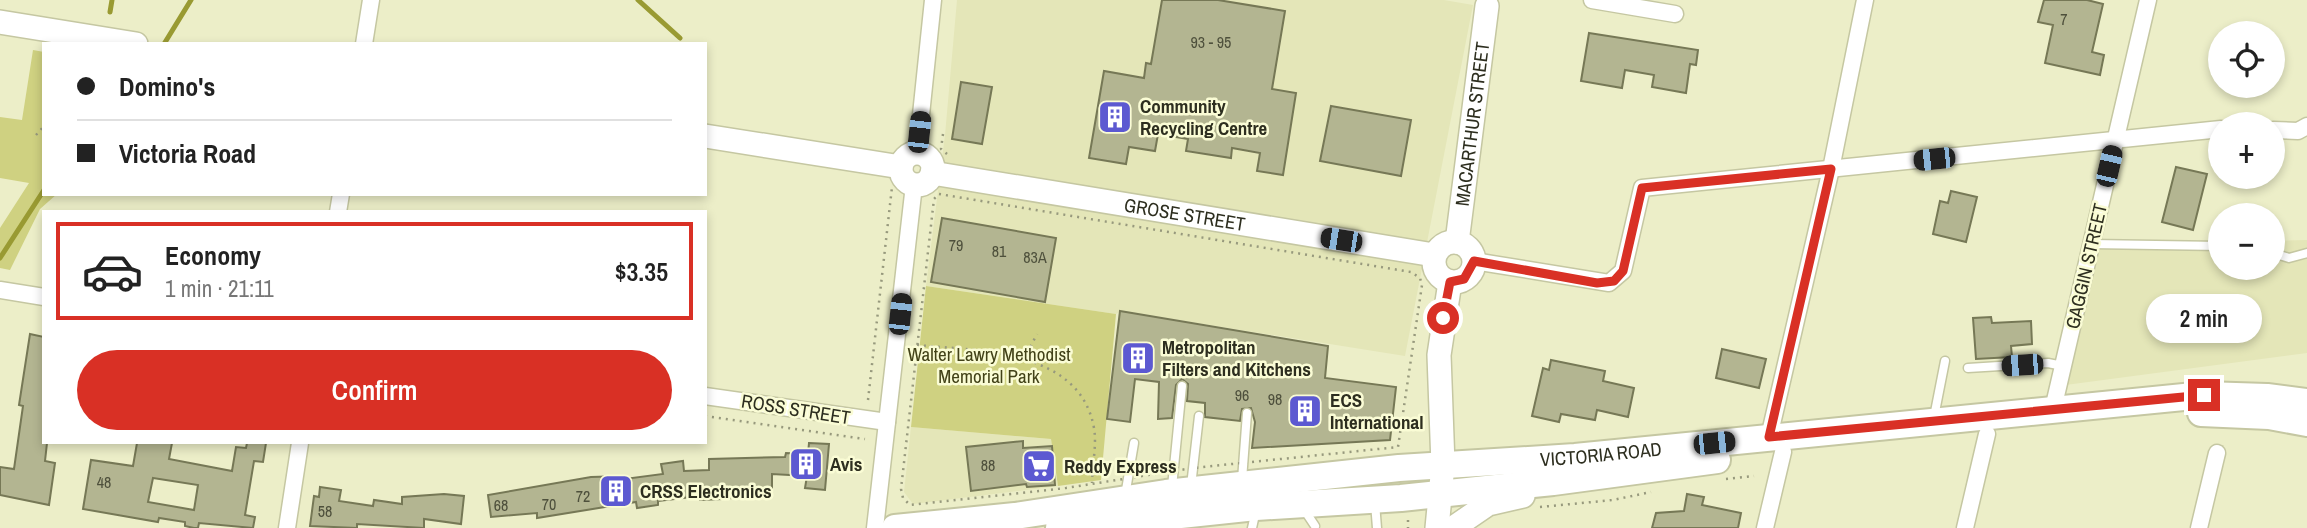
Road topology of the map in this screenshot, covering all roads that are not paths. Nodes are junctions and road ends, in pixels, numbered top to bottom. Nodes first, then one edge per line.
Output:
1 (371, 0) edge
2 (933, 0) edge
3 (1592, 0) edge
4 (1865, 0) edge
5 (2148, 0) edge
6 (1490, 2) edge
7 (1675, 13) dead end
8 (0, 22) edge
9 (124, 42) edge
10 (364, 42) edge
11 (2307, 126) edge
12 (2208, 130) edge
13 (2285, 130) edge
14 (707, 136) edge
15 (2115, 141) junction
16 (1831, 169) junction
17 (916, 176) junction
18 (1457, 242) junction
19 (2090, 244) junction
20 (2208, 246) edge
21 (2307, 253) edge
22 (1434, 255) junction
23 (2285, 257) edge
24 (1474, 261) junction
25 (1450, 282) junction
26 (0, 290) edge
27 (42, 297) edge
28 (1945, 362) dead end
29 (2063, 366) junction
30 (1968, 368) dead end
31 (1182, 386) dead end
32 (2307, 386) edge
33 (2194, 393) junction
34 (707, 396) edge
35 (2307, 402) edge
36 (2053, 410) junction
37 (1247, 413) dead end
38 (1199, 416) dead end
39 (887, 422) junction
40 (1933, 422) junction
41 (2307, 423) edge
42 (1987, 434) junction
43 (1134, 443) dead end
44 (300, 444) edge
45 (1776, 445) junction
46 (2217, 453) dead end
47 (1711, 460) junction
48 (1443, 465) junction
49 (1241, 485) junction
50 (1181, 491) junction
51 (1442, 494) junction
52 (1125, 499) junction
53 (1375, 500) junction
54 (1254, 518) edge
55 (1377, 527) edge
56 (287, 528) edge
57 (876, 528) edge
58 (895, 528) edge
59 (1059, 528) edge
60 (1437, 528) edge
61 (1453, 528) edge
62 (1765, 528) edge
63 (1965, 528) edge
64 (2199, 528) edge

1 - 10 street
2 - 17 street
3 - 7 street
4 - 16 street
5 - 15 street, GAGGIN STREET
6 - 18 street, MACARTHUR STREET
8 - 9 street
11 - 13 street
12 - 15 street
14 - 17 street, GROSE STREET
15 - 16 street
15 - 19 street, GAGGIN STREET
16 - 24 street
16 - 45 street
17 - 22 street, GROSE STREET
17 - 39 street
18 - 22 street
18 - 24 street
19 - 20 lane
19 - 29 street, GAGGIN STREET
21 - 23 lane
22 - 25 street
24 - 25 street
25 - 48 street
26 - 27 street
28 - 40 lane
29 - 30 lane
29 - 36 street, GAGGIN STREET
31 - 50 lane
32 - 33 main road
33 - 35 main road, VICTORIA ROAD
33 - 36 main road, VICTORIA ROAD
34 - 39 street, ROSS STREET
36 - 40 main road, VICTORIA ROAD
37 - 49 lane
38 - 50 lane
39 - 57 street
40 - 45 main road, VICTORIA ROAD
41 - 42 main road, VICTORIA ROAD
42 - 45 main road, VICTORIA ROAD
42 - 63 street
43 - 52 lane
44 - 56 street
45 - 47 main road, VICTORIA ROAD
45 - 48 main road, VICTORIA ROAD
45 - 62 street
46 - 64 street
47 - 51 main road, VICTORIA ROAD
47 - 61 street
48 - 49 main road, VICTORIA ROAD
48 - 51 street
49 - 50 main road, VICTORIA ROAD
50 - 52 main road, VICTORIA ROAD
51 - 53 main road, VICTORIA ROAD
51 - 60 street
52 - 58 main road, VICTORIA ROAD
53 - 54 main road, VICTORIA ROAD
53 - 55 lane
54 - 59 main road, VICTORIA ROAD

